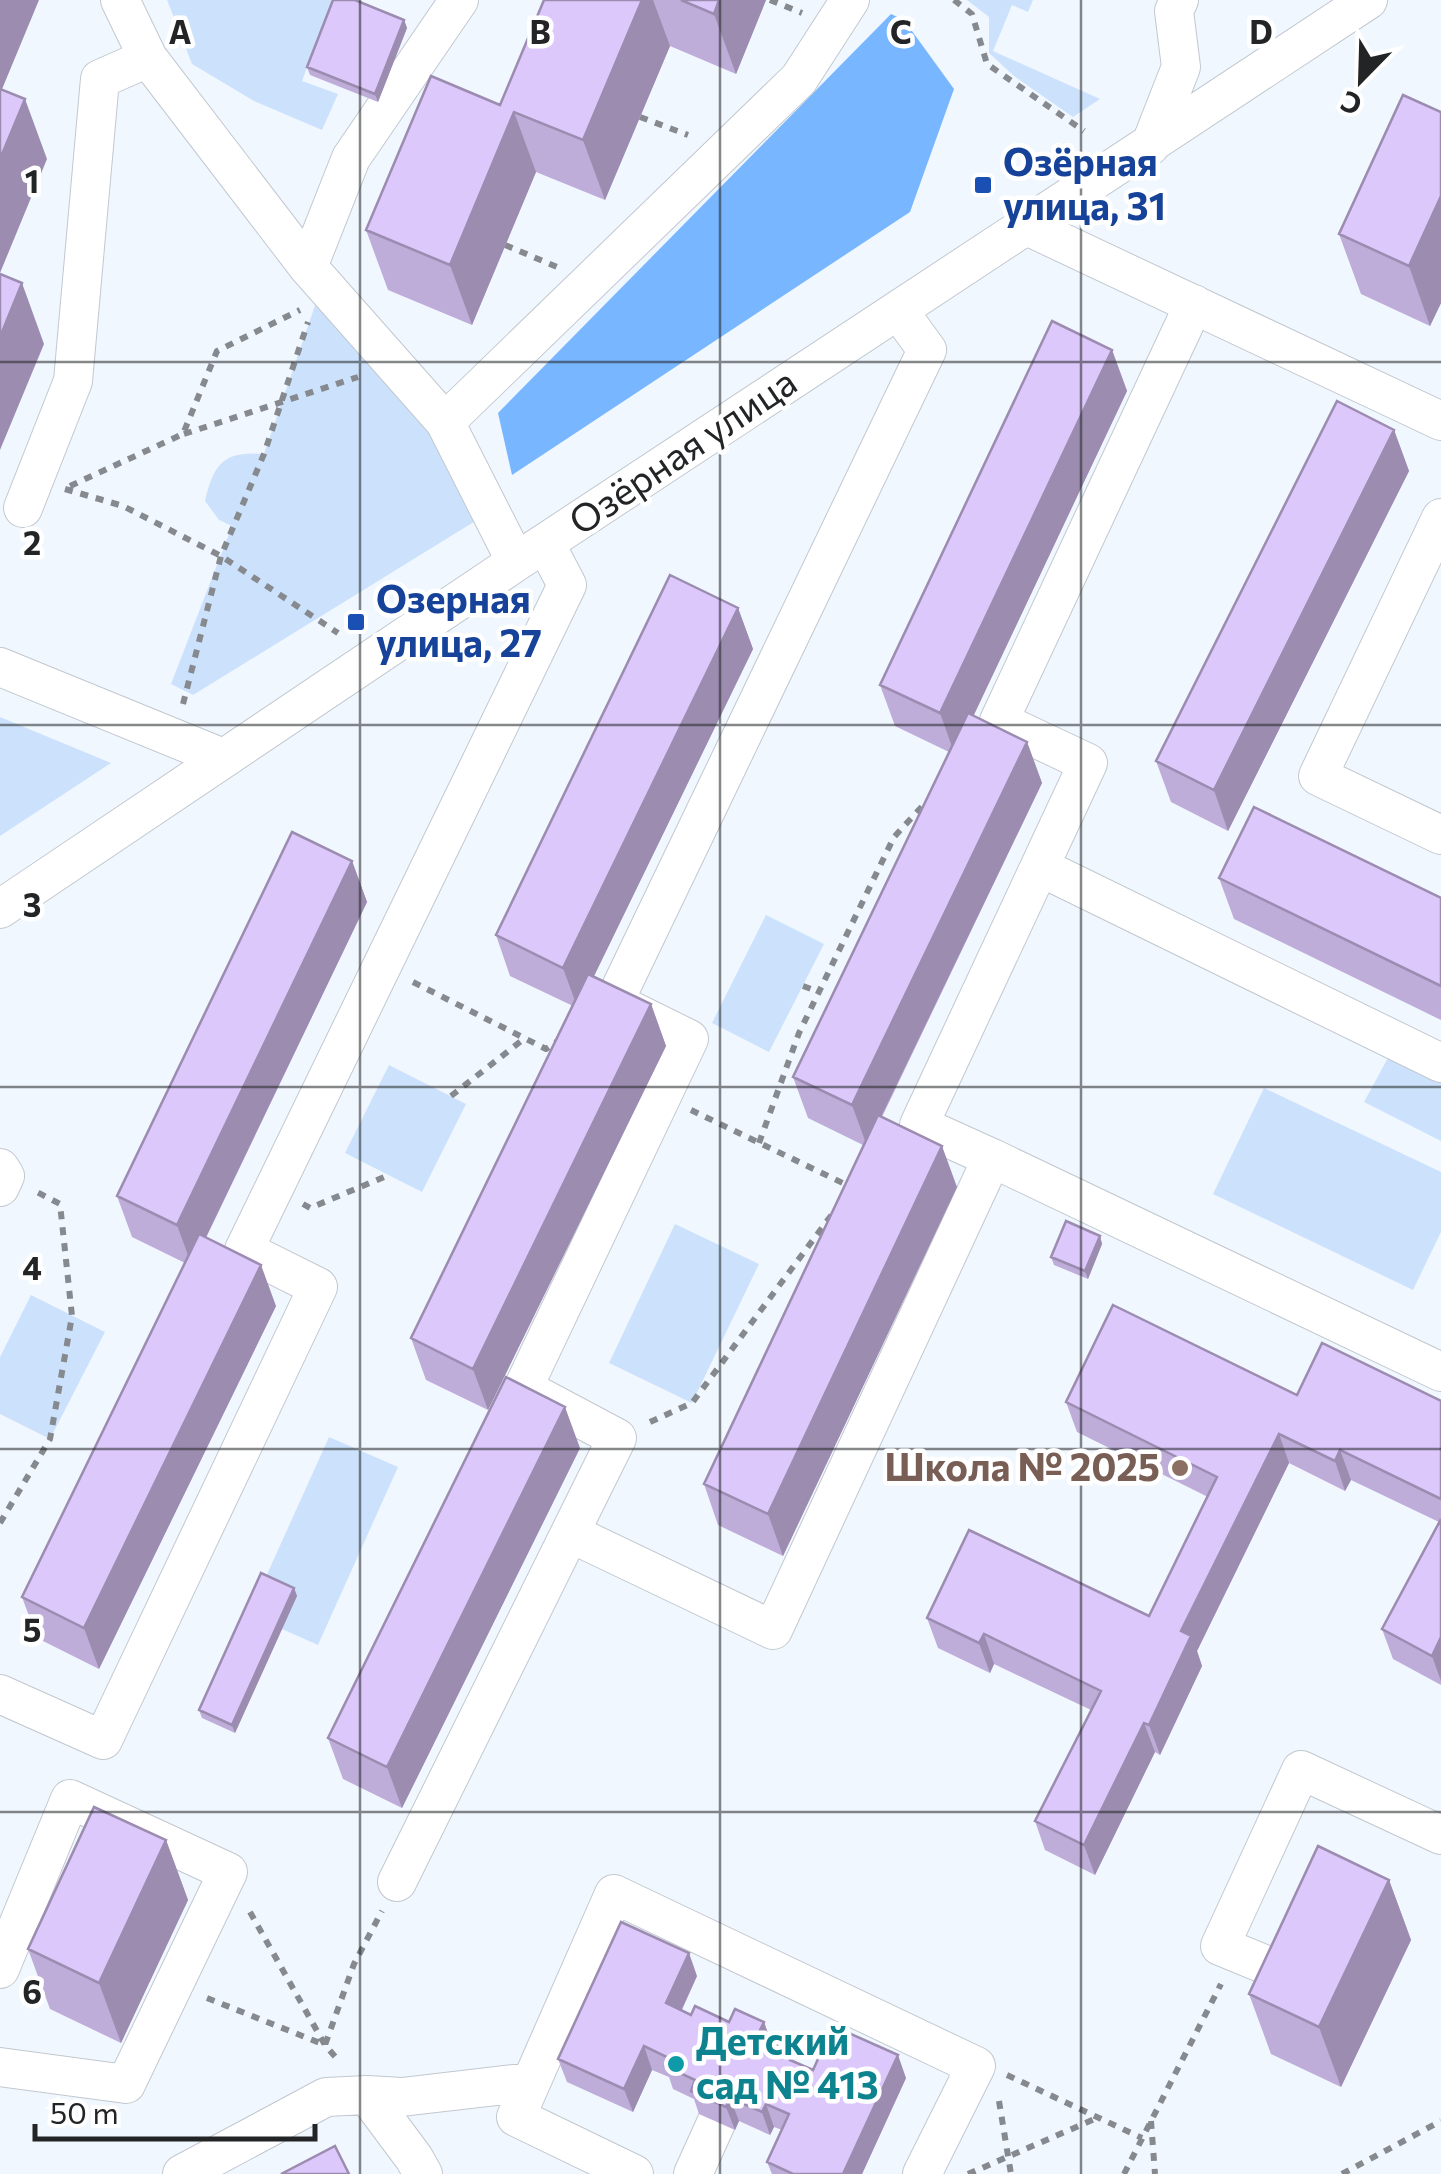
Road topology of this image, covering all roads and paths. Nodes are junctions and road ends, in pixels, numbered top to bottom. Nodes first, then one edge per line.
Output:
1 (120, 0) edge
2 (459, 0) edge
3 (850, 0) edge
4 (954, 0) edge
5 (1179, 0) edge
6 (1368, 0) edge
7 (148, 58) junction
8 (640, 117) dead end
9 (1084, 130) dead end
10 (1150, 146) junction
11 (726, 150) junction
12 (1027, 226) junction
13 (505, 244) dead end
14 (590, 281) junction
15 (311, 285) junction
16 (1194, 304) junction
17 (898, 310) junction
18 (309, 320) dead end
19 (395, 365) junction
20 (281, 403) junction
21 (1441, 420) edge
22 (446, 422) junction
23 (183, 434) junction
24 (64, 489) junction
25 (23, 508) joint
26 (1441, 518) edge
27 (530, 552) junction
28 (221, 556) junction
29 (338, 633) dead end
30 (0, 667) edge
31 (174, 739) junction
32 (223, 758) junction
33 (933, 794) edge
34 (1441, 836) edge
35 (1040, 867) junction
36 (0, 909) edge
37 (803, 986) dead end
38 (426, 988) dead end
39 (819, 992) junction
40 (570, 1033) edge
41 (524, 1038) junction
42 (1441, 1063) edge
43 (450, 1096) dead end
44 (706, 1117) dead end
45 (759, 1143) junction
46 (992, 1158) junction
47 (863, 1172) edge
48 (389, 1175) dead end
49 (2, 1177) edge
50 (852, 1188) junction
51 (310, 1208) dead end
52 (1441, 1372) edge
53 (617, 1438) junction
54 (0, 1523) edge
55 (570, 1533) junction
56 (3, 1704) edge
57 (1441, 1835) edge
58 (228, 1872) junction
59 (397, 1882) joint
60 (1237, 1953) junction
61 (0, 1968) edge
62 (1305, 1981) edge
63 (174, 1985) junction
64 (325, 2045) junction
65 (985, 2067) junction
66 (0, 2068) edge
67 (530, 2082) junction
68 (367, 2096) junction
69 (1098, 2118) junction
70 (717, 2121) edge
71 (1152, 2121) junction
72 (1441, 2121) edge
73 (1142, 2138) junction
74 (1008, 2156) junction
75 (182, 2174) edge
76 (422, 2174) edge
77 (634, 2174) edge
78 (693, 2174) edge
79 (922, 2174) edge
80 (968, 2174) edge
81 (1011, 2174) edge
82 (1124, 2174) edge
83 (1155, 2174) edge
84 (1342, 2174) edge

1 - 7 street
2 - 15 street
3 - 11 street
4 - 9 path
5 - 10 street
6 - 10 street, Озёрная улица
7 - 15 street
7 - 25 street
8 - 11 path
10 - 12 street, Озёрная улица
11 - 14 street
12 - 16 street
12 - 17 street, Озёрная улица
13 - 14 path
14 - 22 street
15 - 19 street
15 - 23 path
16 - 21 street
16 - 35 street
17 - 27 street, Озёрная улица
17 - 53 street
18 - 20 path
19 - 20 path
19 - 22 street
20 - 23 path
20 - 28 path
22 - 27 street
23 - 24 path
24 - 25 path
24 - 28 path
26 - 34 street
27 - 32 street, Озёрная улица
27 - 56 street
28 - 29 path
28 - 31 path
30 - 31 street
31 - 32 street
32 - 36 street, Озёрная улица
33 - 39 path
35 - 42 street
35 - 46 street
37 - 39 path
38 - 41 path
39 - 45 path
40 - 41 path
41 - 43 path
44 - 45 path
45 - 50 path
46 - 52 street
46 - 55 street
47 - 50 path
48 - 51 path
49 - 54 path
50 - 53 path
53 - 55 street
55 - 59 street
57 - 60 street
58 - 61 street
58 - 63 street
58 - 64 path
59 - 64 path
60 - 62 street
60 - 71 path
63 - 64 path
63 - 66 street
64 - 68 path
65 - 67 street
65 - 69 path
65 - 74 path
65 - 79 street
67 - 68 street
67 - 77 street
68 - 75 street
68 - 76 street
69 - 73 path
69 - 74 path
70 - 78 street
71 - 73 path
71 - 83 path
72 - 84 path
73 - 82 path
74 - 80 path
74 - 81 path

